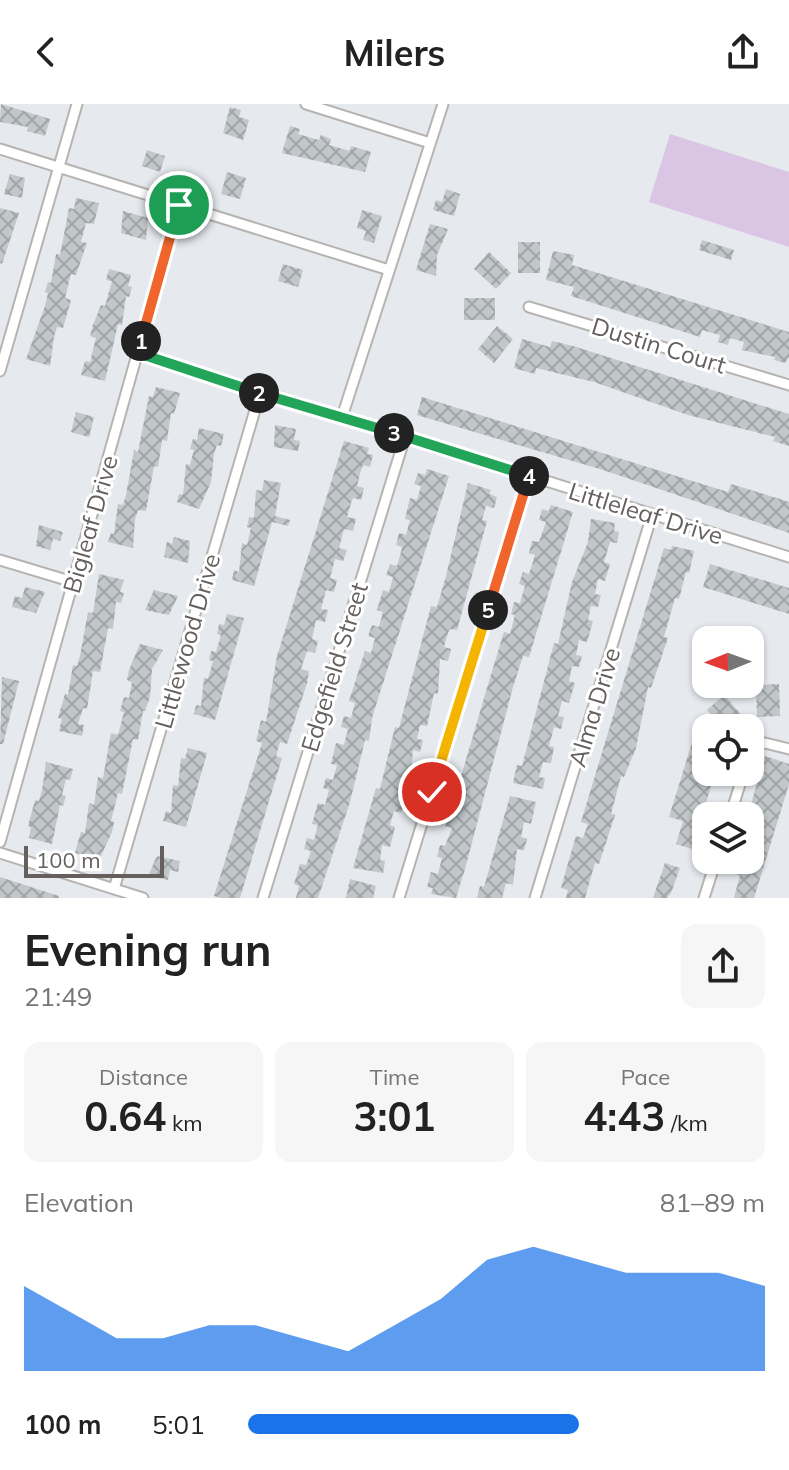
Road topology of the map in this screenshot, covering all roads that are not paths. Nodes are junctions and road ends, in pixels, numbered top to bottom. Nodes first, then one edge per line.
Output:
1 (77, 104) edge
2 (306, 104) edge
3 (443, 104) edge
4 (430, 143) junction
5 (0, 149) edge
6 (58, 166) junction
7 (179, 205) junction
8 (389, 270) junction
9 (529, 307) dead end
10 (138, 353) junction
11 (0, 371) edge
12 (789, 385) edge
13 (260, 393) junction
14 (342, 417) junction
15 (405, 437) junction
16 (529, 476) junction
17 (652, 515) junction
18 (789, 557) edge
19 (0, 560) edge
20 (73, 582) junction
21 (764, 743) edge
22 (789, 749) edge
23 (0, 842) edge
24 (0, 853) edge
25 (712, 874) edge
26 (114, 889) junction
27 (143, 898) edge
28 (263, 898) edge
29 (399, 898) edge
30 (535, 898) edge
31 (704, 898) edge

1 - 6 street
2 - 4 street
3 - 4 street
4 - 8 street
5 - 6 street
6 - 7 street
6 - 11 street
7 - 8 street
7 - 10 street, Bigleaf Drive
8 - 14 street
9 - 12 street, Dustin Court
10 - 13 street, Littleleaf Drive
10 - 20 street, Bigleaf Drive
13 - 14 street, Littleleaf Drive
13 - 26 street, Littlewood Drive
14 - 15 street, Littleleaf Drive
15 - 16 street, Littleleaf Drive
15 - 28 street, Edgefield Street
16 - 17 street, Littleleaf Drive
16 - 29 street
17 - 18 street, Littleleaf Drive
17 - 30 street, Alma Drive
19 - 20 street
20 - 23 street, Bigleaf Drive
21 - 22 street
24 - 26 street
25 - 31 street
26 - 27 street

